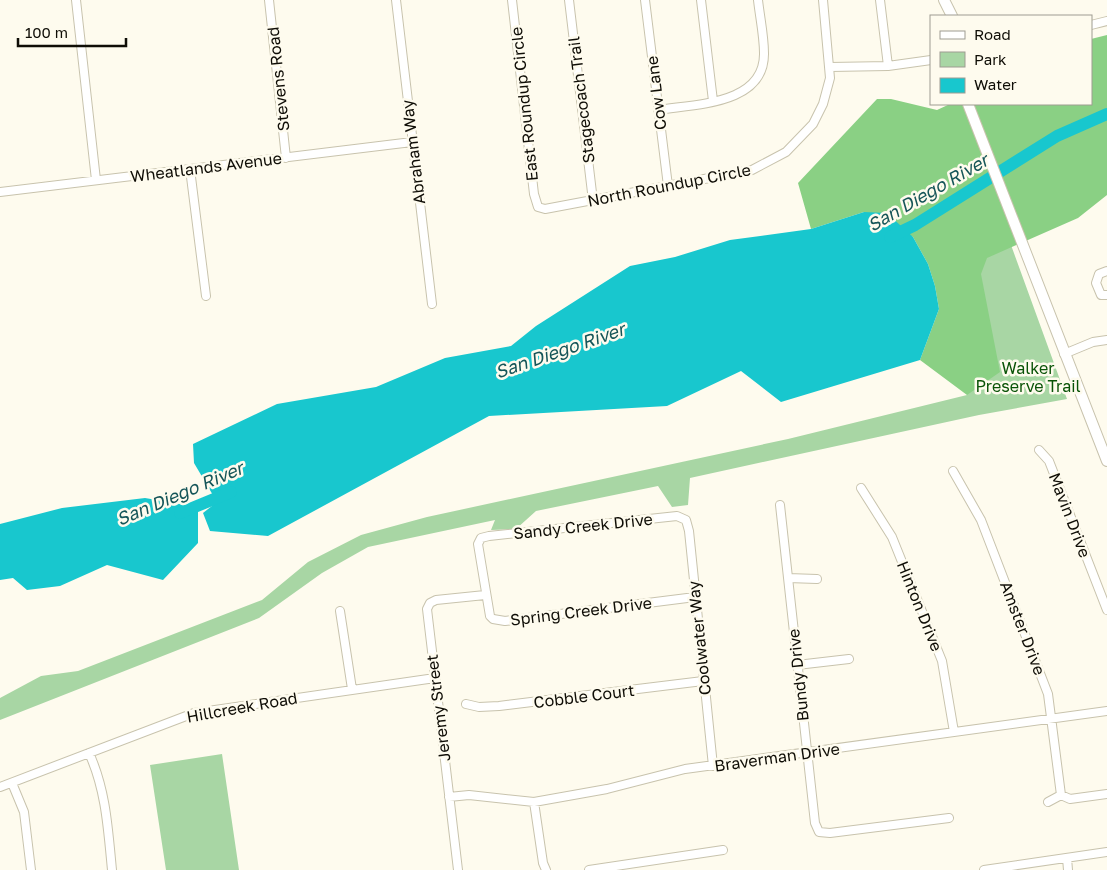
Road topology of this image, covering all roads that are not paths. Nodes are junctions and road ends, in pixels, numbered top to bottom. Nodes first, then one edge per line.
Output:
1 (76, 0) edge
2 (269, 0) edge
3 (396, 0) edge
4 (512, 0) edge
5 (569, 0) edge
6 (645, 0) edge
7 (701, 0) edge
8 (758, 0) edge
9 (823, 0) edge
10 (880, 0) edge
11 (943, 0) edge
12 (944, 15) edge
13 (951, 15) edge
14 (1107, 21) edge
15 (1092, 25) edge
16 (930, 60) edge
17 (888, 66) junction
18 (830, 67) junction
19 (713, 101) junction
20 (968, 105) edge
21 (658, 110) junction
22 (412, 142) junction
23 (286, 158) junction
24 (190, 169) junction
25 (96, 180) junction
26 (668, 186) junction
27 (0, 192) edge
28 (593, 201) junction
29 (538, 208) joint
30 (1107, 271) edge
31 (1104, 295) edge
32 (206, 296) dead end
33 (432, 304) dead end
34 (1107, 340) edge
35 (1064, 354) junction
36 (1039, 450) dead end
37 (1107, 461) edge
38 (952, 471) dead end
39 (861, 488) dead end
40 (780, 505) dead end
41 (677, 516) joint
42 (788, 578) junction
43 (817, 579) dead end
44 (486, 595) junction
45 (695, 597) junction
46 (1107, 610) edge
47 (340, 611) dead end
48 (849, 659) dead end
49 (797, 665) junction
50 (434, 678) junction
51 (704, 681) junction
52 (352, 689) junction
53 (466, 704) dead end
54 (1107, 711) edge
55 (1051, 719) junction
56 (954, 732) junction
57 (89, 752) junction
58 (806, 753) junction
59 (713, 766) junction
60 (12, 782) junction
61 (0, 787) edge
62 (1107, 794) edge
63 (1061, 795) junction
64 (449, 797) junction
65 (534, 802) junction
66 (1048, 802) dead end
67 (949, 818) dead end
68 (723, 850) dead end
69 (1107, 852) edge
70 (1067, 858) junction
71 (31, 870) edge
72 (112, 870) edge
73 (458, 870) edge
74 (546, 870) edge
75 (589, 870) edge
76 (984, 870) edge
77 (1068, 870) edge

1 - 25 street
2 - 23 street, Stevens Road
3 - 22 street, Abraham Way
4 - 29 street, East Roundup Circle
5 - 28 street, Stagecoach Trail
6 - 21 street, Cow Lane
7 - 19 street
8 - 19 street
9 - 18 street, North Roundup Circle
10 - 17 street
11 - 12 main road
11 - 13 main road
14 - 15 street
16 - 17 street
17 - 18 street
18 - 26 street, North Roundup Circle
19 - 21 street
20 - 35 main road
21 - 26 street, Cow Lane
22 - 23 street, Wheatlands Avenue
22 - 33 street, Abraham Way
23 - 24 street, Wheatlands Avenue
24 - 25 street, Wheatlands Avenue
24 - 32 street
25 - 27 street, Wheatlands Avenue
26 - 28 street, North Roundup Circle
28 - 29 street, North Roundup Circle
30 - 31 street
34 - 35 street
35 - 37 main road
36 - 46 street, Mavin Drive
38 - 55 street, Amster Drive
39 - 56 street, Hinton Drive
40 - 42 street, Bundy Drive
41 - 44 street, Sandy Creek Drive
41 - 45 street, Coolwater Way
42 - 43 street
42 - 49 street, Bundy Drive
44 - 45 street, Spring Creek Drive
44 - 50 street, Jeremy Street
45 - 51 street, Coolwater Way
47 - 52 street
48 - 49 street
49 - 58 street, Bundy Drive
50 - 52 street, Hillcreek Road
50 - 64 street, Jeremy Street
51 - 53 street, Cobble Court
51 - 59 street, Coolwater Way
52 - 57 street, Hillcreek Road
54 - 55 street, Braverman Drive
55 - 56 street, Braverman Drive
55 - 63 street, Amster Drive
56 - 58 street, Braverman Drive
57 - 60 street, Hillcreek Road
57 - 72 street
58 - 59 street, Braverman Drive
58 - 67 street, Bundy Drive
59 - 65 street, Braverman Drive
60 - 61 street, Hillcreek Road
60 - 71 street
62 - 63 street
63 - 66 street
64 - 65 street, Braverman Drive
64 - 73 street, Jeremy Street
65 - 74 street
68 - 75 street
69 - 70 street
70 - 76 street
70 - 77 street

